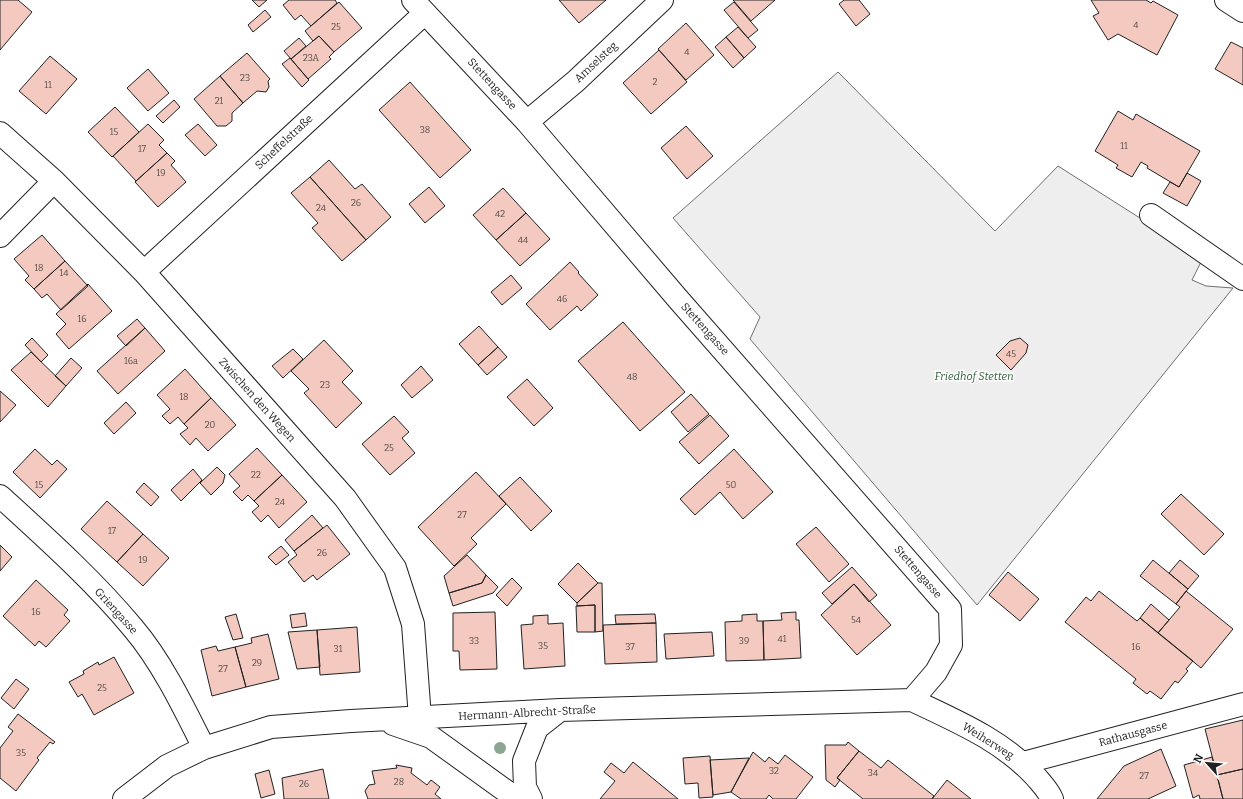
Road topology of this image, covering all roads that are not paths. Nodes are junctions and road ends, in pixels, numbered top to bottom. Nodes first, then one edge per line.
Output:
1 (662, 0) edge
2 (1226, 0) edge
3 (419, 6) edge
4 (1243, 11) edge
5 (527, 122) junction
6 (0, 133) edge
7 (54, 181) junction
8 (1151, 215) dead end
9 (0, 236) edge
10 (144, 272) junction
11 (1243, 279) edge
12 (0, 496) edge
13 (912, 700) junction
14 (1243, 704) edge
15 (560, 710) junction
16 (420, 718) junction
17 (381, 720) junction
18 (204, 748) junction
19 (1022, 763) junction
20 (124, 799) edge
21 (517, 799) edge
22 (531, 799) edge
23 (1052, 799) edge

1 - 5 street, Amselsteg
2 - 4 street
3 - 5 street, Stettengasse
3 - 10 street, Scheffelstraße
5 - 13 street, Stettengasse
6 - 7 street, Zwischen den Wegen
7 - 9 street
7 - 10 street, Zwischen den Wegen
8 - 11 street
10 - 16 street, Zwischen den Wegen
12 - 18 street, Griengasse
13 - 15 street, Hermann-Albrecht-Straße
13 - 19 street, Weiherweg
14 - 19 street, Rathausgasse
15 - 16 street, Hermann-Albrecht-Straße
15 - 22 street
16 - 17 street, Hermann-Albrecht-Straße
17 - 18 street, Hermann-Albrecht-Straße
17 - 21 street
18 - 20 street, Hermann-Albrecht-Straße
19 - 23 street, Weiherweg

